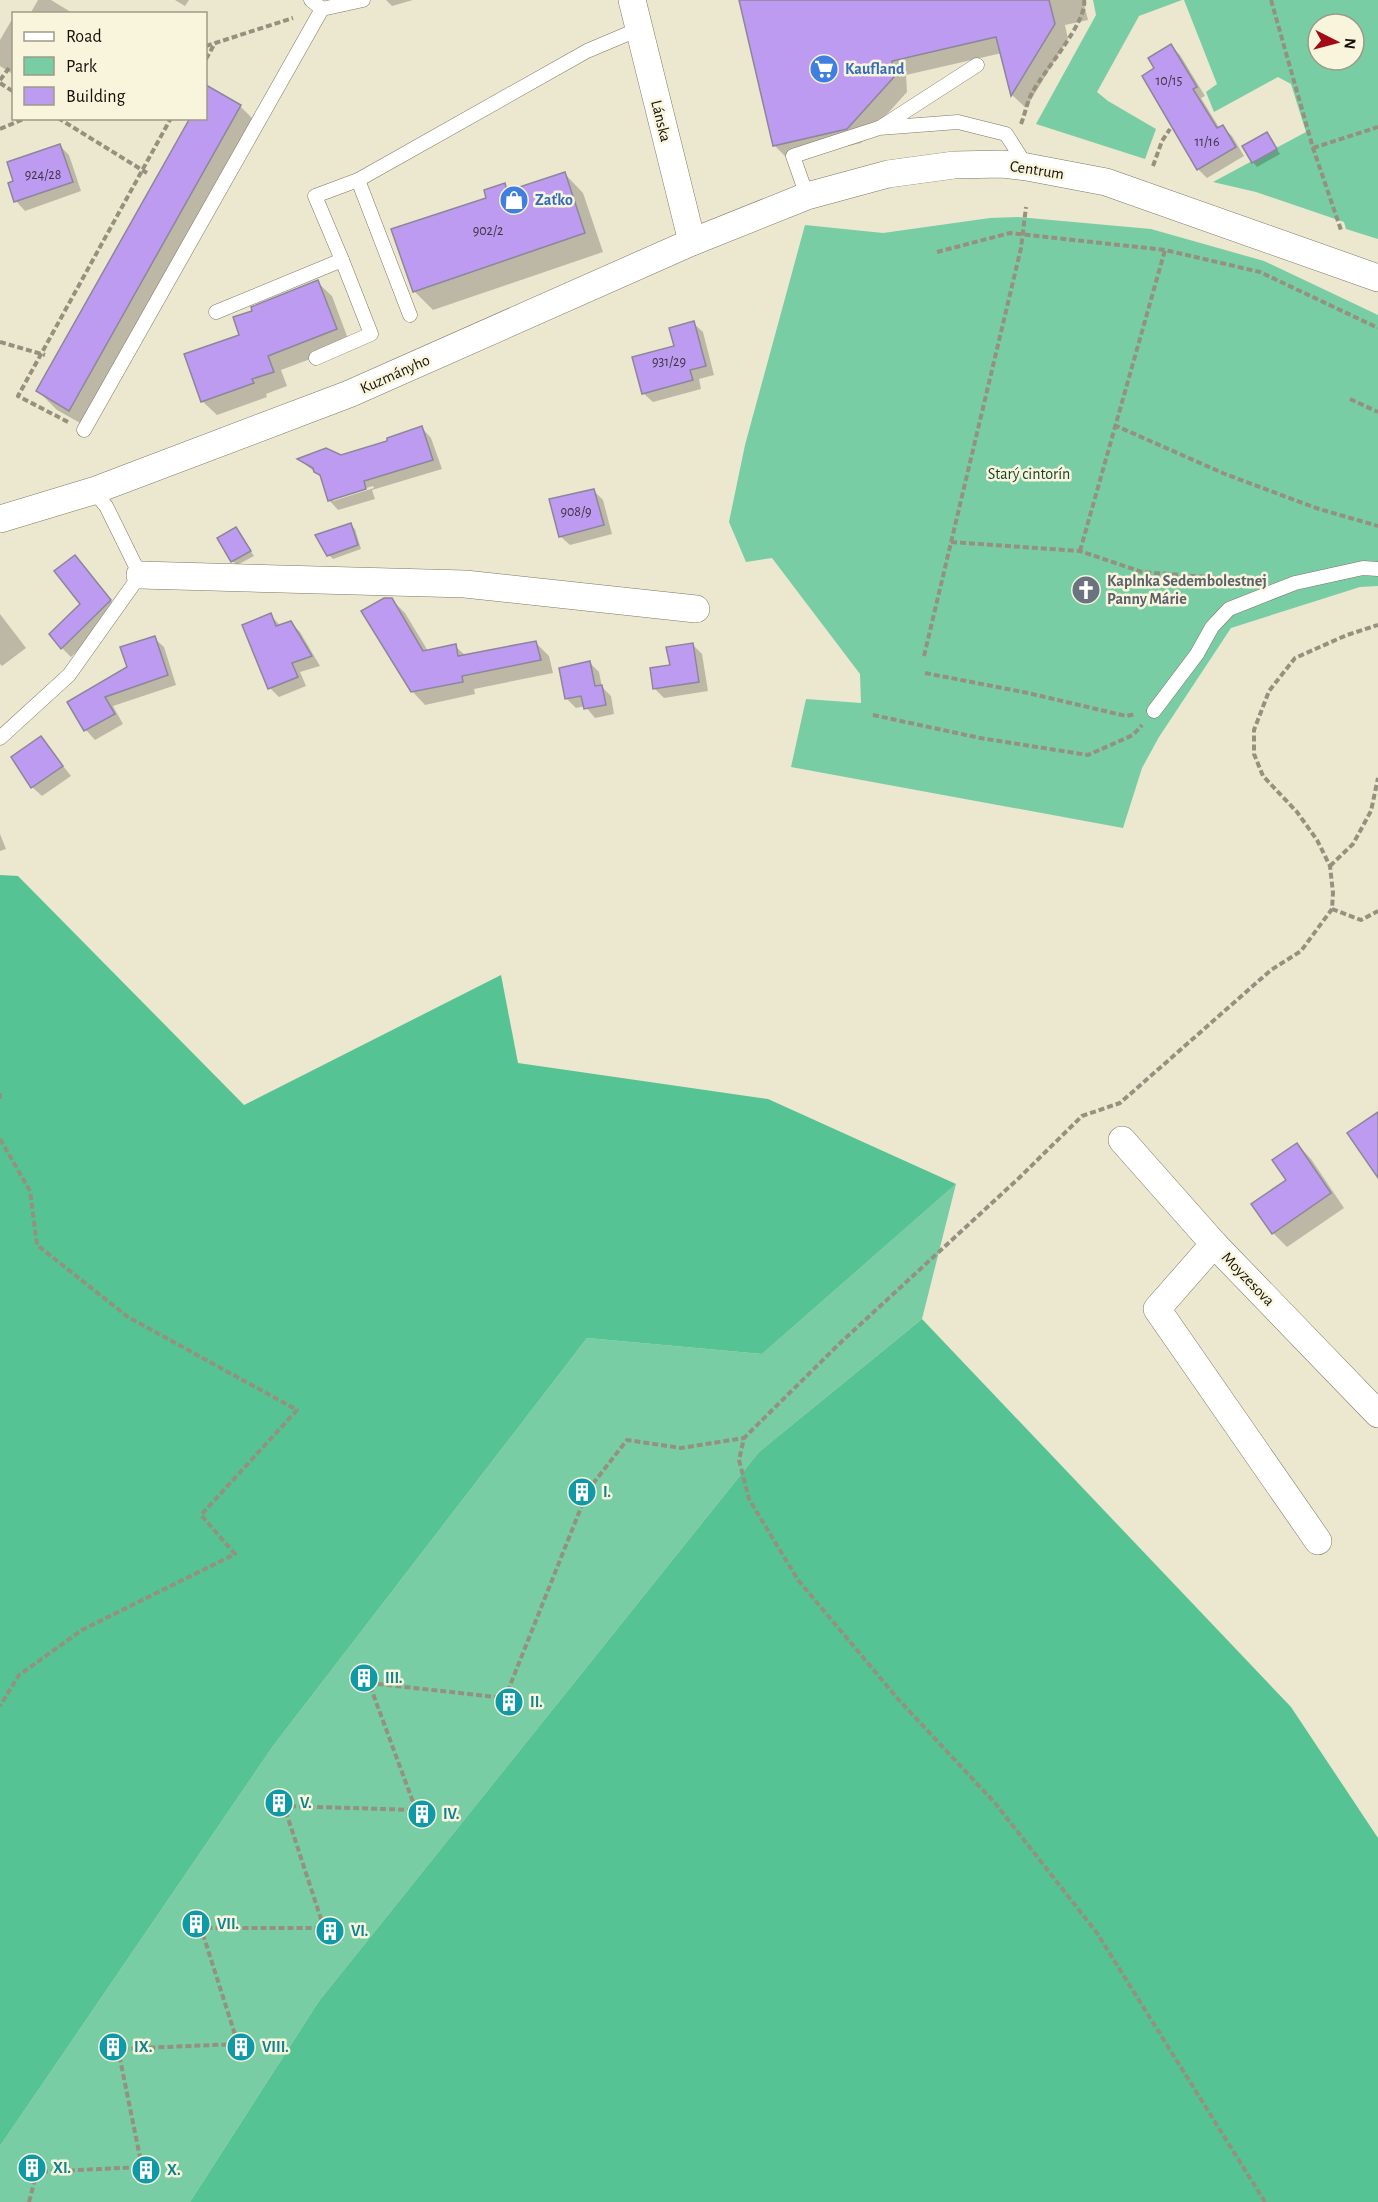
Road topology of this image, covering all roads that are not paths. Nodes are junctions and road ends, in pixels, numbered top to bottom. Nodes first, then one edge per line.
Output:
1 (363, 0) edge
2 (632, 0) edge
3 (317, 5) edge
4 (639, 29) junction
5 (977, 65) dead end
6 (879, 128) junction
7 (1027, 167) junction
8 (358, 180) junction
9 (807, 196) junction
10 (692, 242) junction
11 (342, 260) junction
12 (1378, 278) edge
13 (216, 312) dead end
14 (410, 315) dead end
15 (316, 358) dead end
16 (84, 430) road end
17 (93, 491) junction
18 (0, 519) edge
19 (1378, 569) edge
20 (140, 575) junction
21 (696, 609) dead end
22 (1154, 711) road end
23 (0, 738) edge
24 (1122, 1140) dead end
25 (1214, 1244) junction
26 (1378, 1414) edge
27 (1318, 1541) dead end

1 - 3 lane
2 - 4 street, Lánska
3 - 16 lane
4 - 8 lane
4 - 10 street, Lánska
5 - 6 lane
6 - 7 lane
6 - 9 lane
7 - 9 street, Centrum
7 - 12 street, Centrum
8 - 11 lane
8 - 14 lane
9 - 10 street, Centrum
10 - 17 street, Kuzmányho
11 - 13 lane
11 - 15 lane
17 - 18 street, Kuzmányho
17 - 20 lane
19 - 22 lane
20 - 21 street
20 - 23 lane
24 - 25 street, Moyzesova
25 - 26 street, Moyzesova
25 - 27 street

